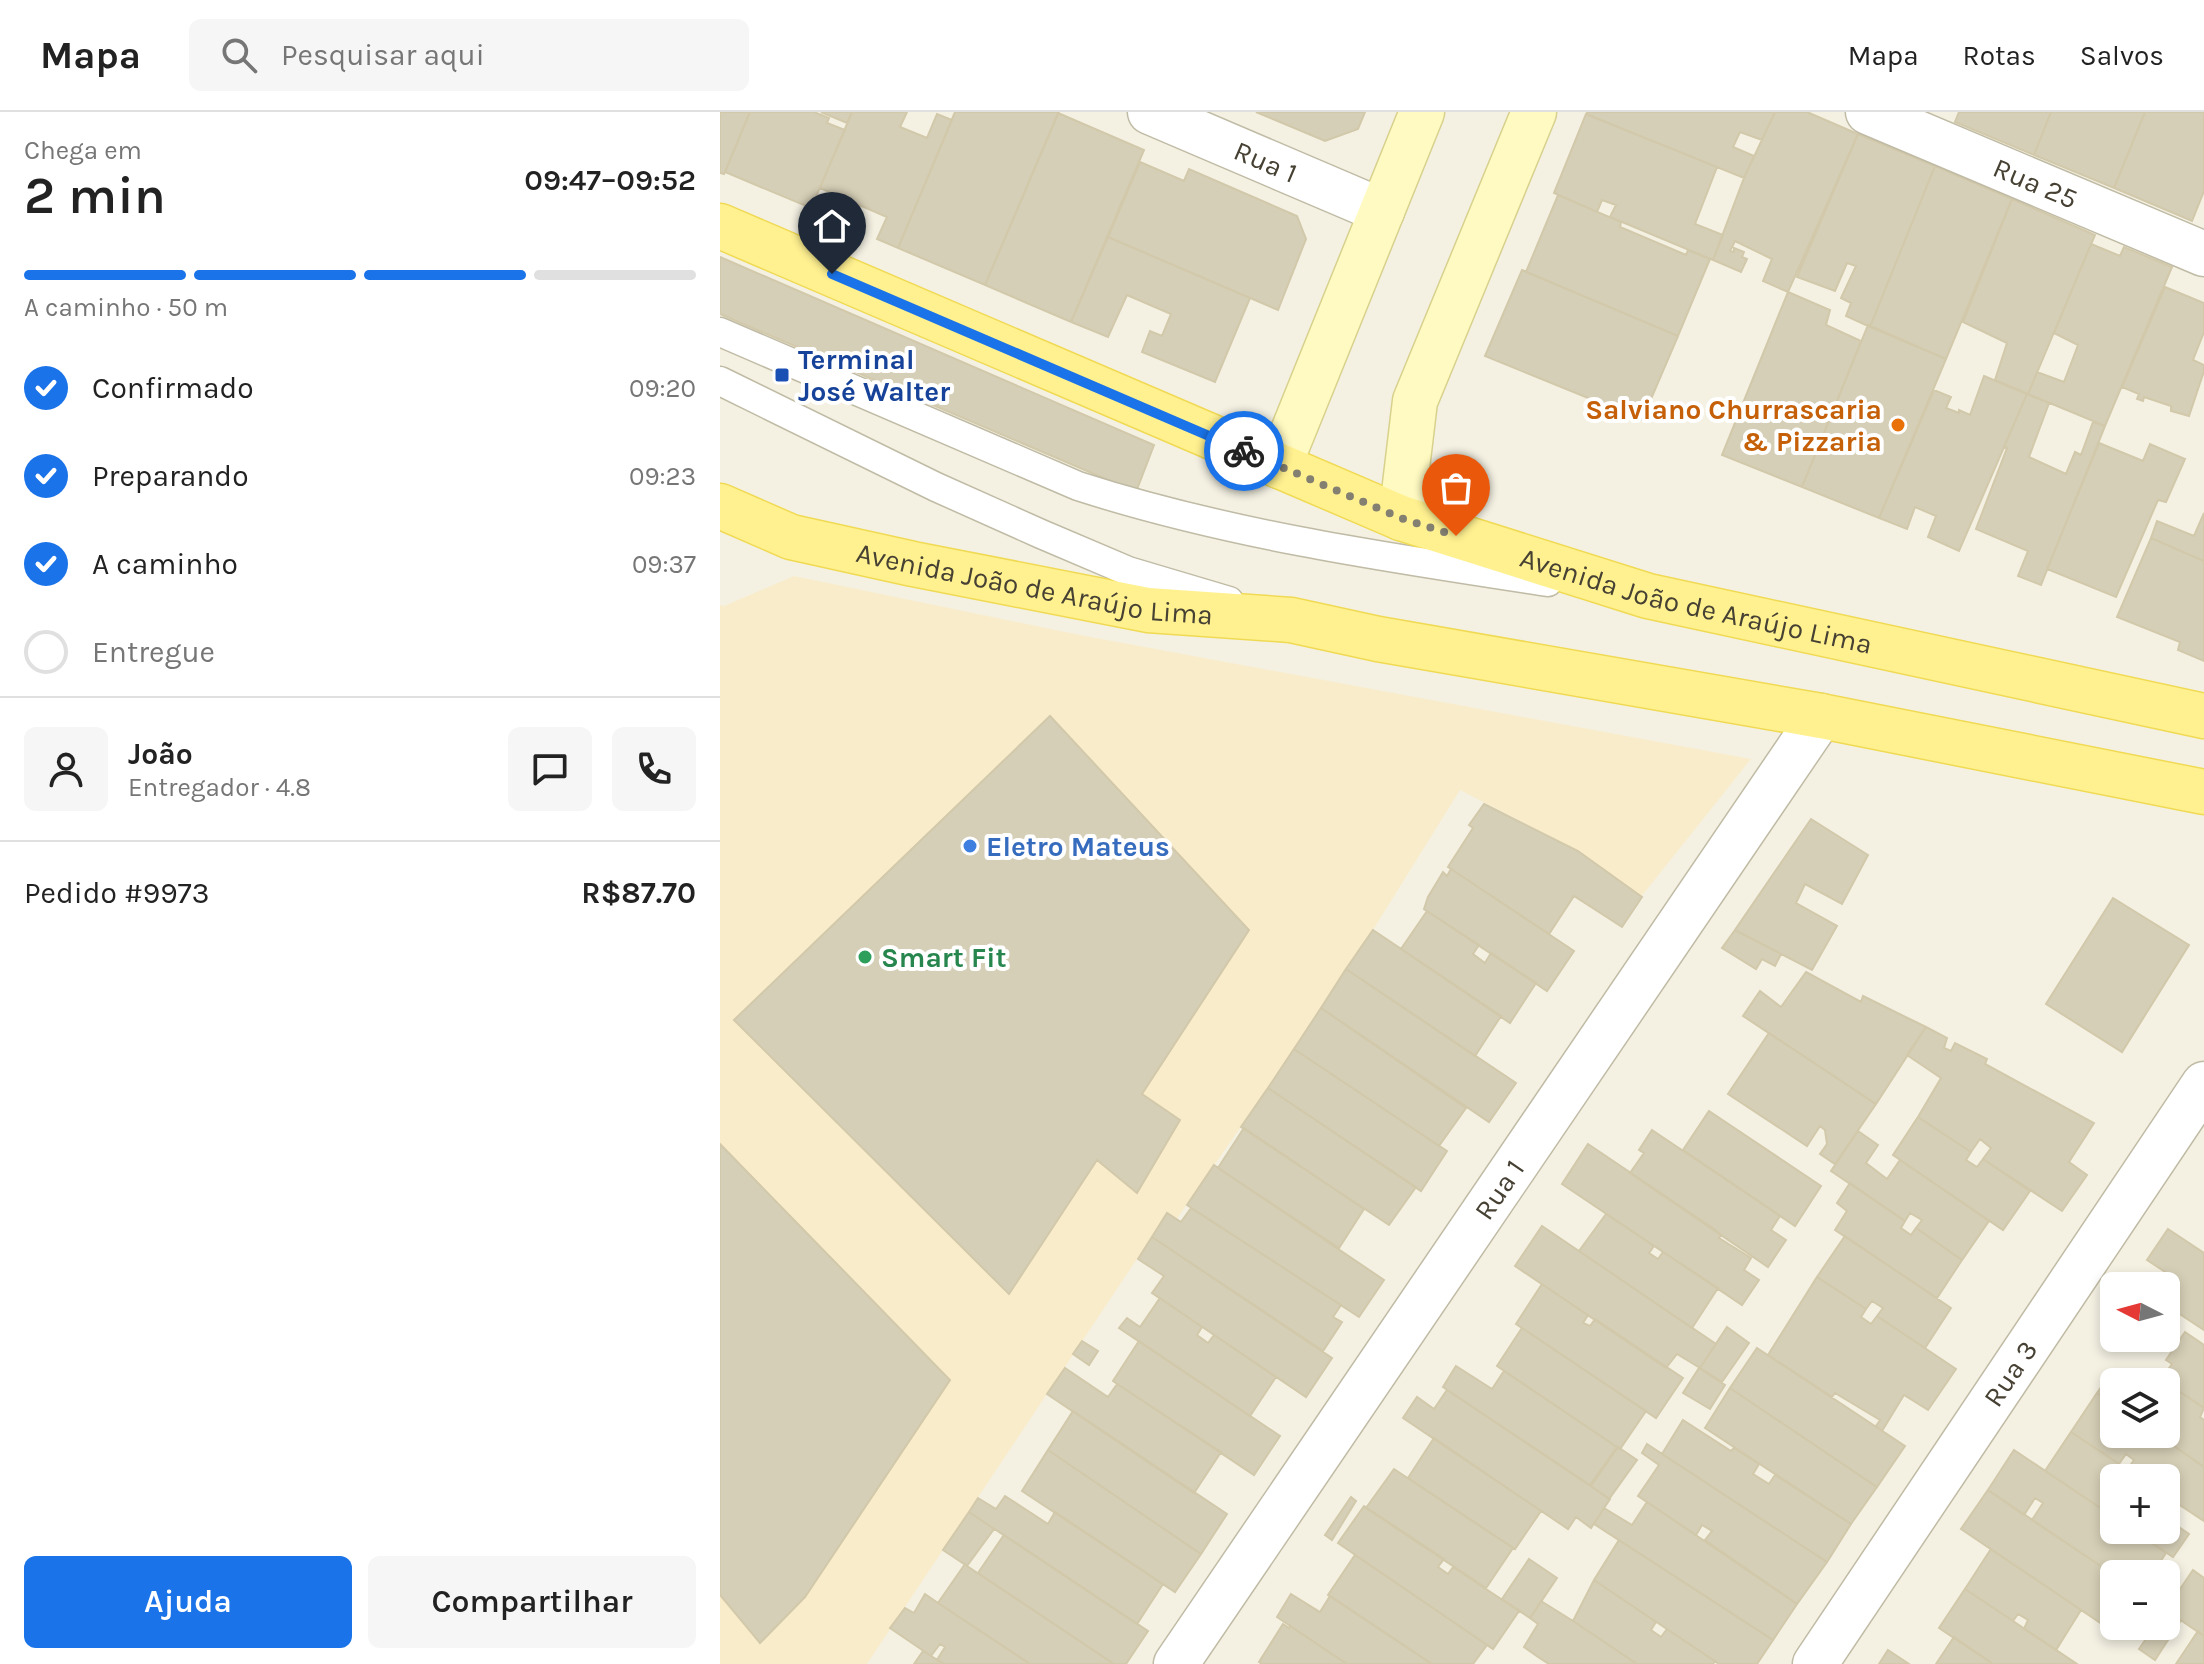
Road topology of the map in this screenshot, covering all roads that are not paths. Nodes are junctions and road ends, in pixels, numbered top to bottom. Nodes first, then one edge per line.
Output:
1 (1150, 112) edge
2 (1422, 112) edge
3 (1534, 112) edge
4 (1868, 112) edge
5 (1382, 211) junction
6 (720, 226) edge
7 (2204, 254) edge
8 (720, 332) edge
9 (720, 381) edge
10 (1279, 466) junction
11 (720, 506) edge
12 (1401, 518) junction
13 (1648, 596) junction
14 (1291, 620) junction
15 (1821, 716) junction
16 (2204, 716) edge
17 (2204, 792) edge
18 (2204, 1084) edge
19 (1176, 1664) edge
20 (1815, 1664) edge

1 - 5 street, Rua 1
2 - 5 street
3 - 12 street
4 - 7 street, Rua 25
5 - 10 street
6 - 10 main road, Avenida João de Araújo Lima
8 - 13 lane
9 - 14 lane
10 - 12 main road, Avenida João de Araújo Lima
11 - 14 main road, Avenida João de Araújo Lima
12 - 13 main road, Avenida João de Araújo Lima
13 - 16 main road, Avenida João de Araújo Lima
14 - 15 main road, Avenida João de Araújo Lima
15 - 17 main road, Avenida João de Araújo Lima
15 - 19 street, Rua 1
18 - 20 street, Rua 3

